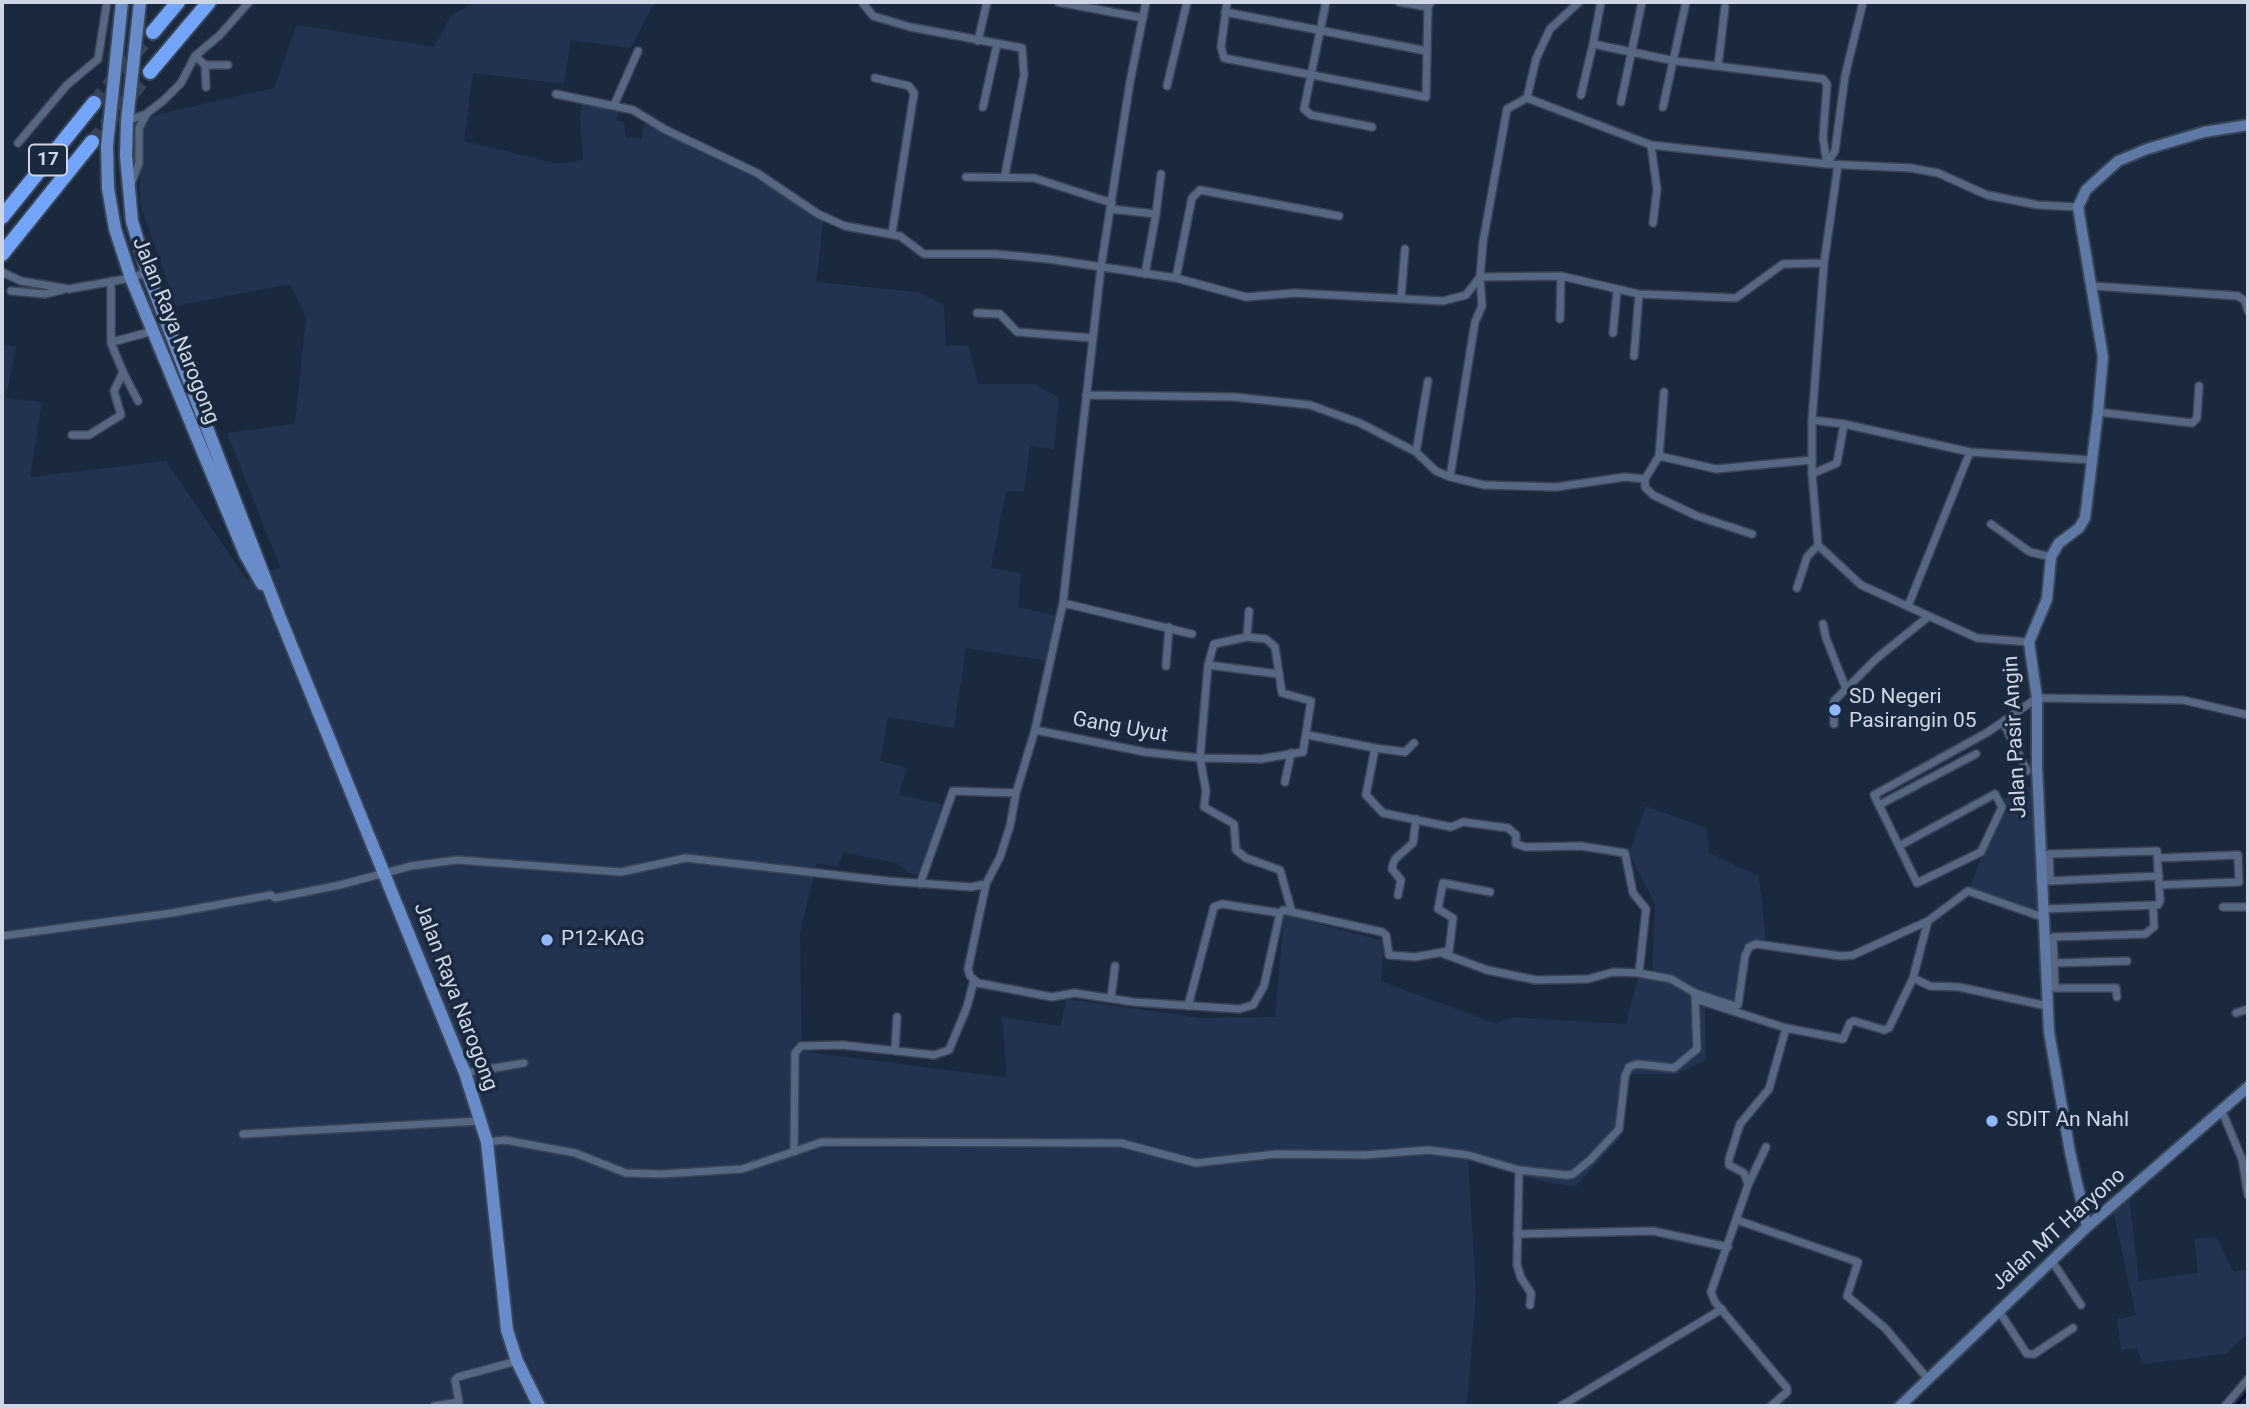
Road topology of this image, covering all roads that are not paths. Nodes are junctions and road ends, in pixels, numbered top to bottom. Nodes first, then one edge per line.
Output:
1 (107, 2) edge
2 (122, 2) edge
3 (140, 2) edge
4 (178, 2) edge
5 (209, 2) edge
6 (249, 2) edge
7 (862, 2) edge
8 (987, 2) edge
9 (1058, 2) edge
10 (1146, 2) edge
11 (1187, 2) edge
12 (1227, 2) edge
13 (1326, 2) edge
14 (1399, 2) edge
15 (1579, 2) edge
16 (1601, 2) edge
17 (1642, 2) edge
18 (1686, 2) edge
19 (1863, 2) edge
20 (1430, 4) edge
21 (1725, 7) dead end
22 (1225, 12) junction
23 (1143, 18) junction
24 (153, 32) tunnel mouth
25 (1320, 32) junction
26 (978, 41) junction
27 (997, 44) junction
28 (1593, 44) junction
29 (638, 51) dead end
30 (1427, 51) junction
31 (1632, 53) junction
32 (195, 56) junction
33 (1675, 61) junction
34 (205, 65) junction
35 (228, 65) dead end
36 (1718, 66) junction
37 (150, 72) tunnel mouth
38 (1311, 76) junction
39 (875, 78) dead end
40 (1167, 86) dead end
41 (206, 87) dead end
42 (556, 94) dead end
43 (1581, 95) dead end
44 (1527, 98) junction
45 (1622, 102) dead end
46 (94, 103) tunnel mouth
47 (615, 103) junction
48 (983, 107) dead end
49 (1663, 107) dead end
50 (146, 114) junction
51 (127, 121) junction
52 (2248, 125) edge
53 (1372, 127) dead end
54 (92, 142) tunnel mouth
55 (18, 143) dead end
56 (1651, 145) junction
57 (1827, 164) junction
58 (1838, 165) junction
59 (1161, 174) dead end
60 (1005, 175) junction
61 (966, 177) dead end
62 (128, 193) junction
63 (1112, 206) junction
64 (2078, 207) junction
65 (1156, 214) junction
66 (1339, 216) dead end
67 (2, 217) edge
68 (1653, 223) dead end
69 (892, 233) junction
70 (1405, 249) dead end
71 (2, 254) edge
72 (1824, 262) junction
73 (1101, 267) junction
74 (2, 272) edge
75 (147, 272) junction
76 (1146, 274) junction
77 (1561, 276) junction
78 (1480, 277) junction
79 (131, 278) junction
80 (1176, 278) junction
81 (111, 281) junction
82 (2093, 286) junction
83 (69, 289) junction
84 (11, 291) dead end
85 (1617, 291) junction
86 (1639, 294) junction
87 (1401, 298) junction
88 (2248, 310) edge
89 (977, 313) dead end
90 (1560, 319) dead end
91 (153, 331) junction
92 (1613, 334) dead end
93 (1093, 338) junction
94 (111, 342) junction
95 (1634, 356) dead end
96 (123, 372) junction
97 (1428, 381) dead end
98 (2199, 386) dead end
99 (1664, 392) dead end
100 (1086, 395) junction
101 (138, 401) dead end
102 (2098, 412) junction
103 (1812, 420) junction
104 (1844, 424) junction
105 (72, 435) dead end
106 (1416, 452) junction
107 (1970, 452) junction
108 (1659, 456) junction
109 (1812, 460) junction
110 (2091, 460) junction
111 (1812, 474) junction
112 (1450, 477) junction
113 (1645, 479) junction
114 (1991, 524) dead end
115 (1752, 534) dead end
116 (1818, 545) junction
117 (2051, 557) junction
118 (1797, 588) dead end
119 (1063, 603) junction
120 (1908, 606) junction
121 (1249, 611) dead end
122 (279, 615) junction
123 (1929, 616) junction
124 (1824, 624) dead end
125 (1169, 627) junction
126 (1192, 634) dead end
127 (1247, 637) junction
128 (2029, 642) junction
129 (1208, 665) junction
130 (1166, 666) dead end
131 (1278, 674) junction
132 (1846, 689) junction
133 (2037, 698) junction
134 (2248, 715) edge
135 (2003, 722) junction
136 (1834, 724) dead end
137 (1035, 730) junction
138 (1308, 735) junction
139 (1414, 743) dead end
140 (1961, 747) junction
141 (1375, 748) junction
142 (1291, 753) junction
143 (1976, 754) dead end
144 (1199, 758) junction
145 (1968, 759) junction
146 (2027, 771) dead end
147 (1285, 782) dead end
148 (1016, 793) junction
149 (1879, 805) junction
150 (1416, 819) junction
151 (1899, 846) junction
152 (2158, 859) junction
153 (385, 872) junction
154 (2159, 876) junction
155 (2239, 882) junction
156 (2248, 882) edge
157 (920, 884) junction
158 (986, 884) junction
159 (2159, 885) junction
160 (1490, 892) dead end
161 (1398, 895) dead end
162 (2153, 905) junction
163 (2223, 907) dead end
164 (2248, 907) edge
165 (1291, 909) junction
166 (1280, 913) junction
167 (2044, 914) junction
168 (1928, 921) junction
169 (2, 936) edge
170 (1444, 954) junction
171 (2127, 961) dead end
172 (2053, 963) junction
173 (1115, 966) dead end
174 (1639, 973) junction
175 (1913, 978) junction
176 (974, 980) junction
177 (1696, 996) junction
178 (1111, 998) junction
179 (2117, 998) dead end
180 (1188, 1006) junction
181 (2047, 1006) junction
182 (2248, 1009) edge
183 (2236, 1013) dead end
184 (897, 1017) dead end
185 (1786, 1028) junction
186 (895, 1051) junction
187 (524, 1063) dead end
188 (465, 1073) junction
189 (2248, 1087) edge
190 (2221, 1110) junction
191 (481, 1121) junction
192 (243, 1135) dead end
193 (487, 1142) junction
194 (1766, 1147) dead end
195 (794, 1152) junction
196 (1519, 1170) junction
197 (1748, 1185) junction
198 (2248, 1195) edge
199 (1738, 1220) junction
200 (2087, 1227) junction
201 (1517, 1234) junction
202 (1728, 1247) junction
203 (2052, 1261) junction
204 (1531, 1304) dead end
205 (2081, 1305) dead end
206 (1722, 1310) junction
207 (1999, 1311) junction
208 (2073, 1328) dead end
209 (517, 1361) junction
210 (2248, 1378) edge
211 (1928, 1380) junction
212 (434, 1406) edge
213 (539, 1406) edge
214 (1561, 1406) edge
215 (1771, 1406) edge
216 (1900, 1406) edge
217 (2225, 1406) edge

1 - 55 street
2 - 79 main road, Jalan Raya Narogong
3 - 51 main road, Jalan Raya Narogong
4 - 24 highway
5 - 37 highway
6 - 32 street
7 - 26 street
8 - 26 street
9 - 23 street
10 - 23 street
11 - 40 street
12 - 22 street
13 - 25 street
14 - 20 street
15 - 44 street
16 - 28 street
17 - 31 street
18 - 33 street
19 - 57 street
20 - 30 street
21 - 36 street
22 - 25 street
22 - 38 street
23 - 63 street
25 - 30 street
25 - 38 street
26 - 27 street
27 - 48 street
27 - 60 street
28 - 31 street
28 - 43 street
29 - 47 street
30 - 38 street
31 - 33 street
31 - 45 street
32 - 34 street
32 - 50 street
33 - 36 street
33 - 49 street
34 - 35 street
34 - 41 street
36 - 57 street
38 - 53 street
39 - 69 street
42 - 47 street
44 - 56 street
44 - 78 street
46 - 67 highway, 17
47 - 69 street
50 - 51 street
50 - 62 street
51 - 62 main road, Jalan Raya Narogong
52 - 64 street
54 - 71 highway, 17
56 - 57 street
56 - 68 street
57 - 58 street
58 - 64 street
58 - 72 street
59 - 65 street
60 - 61 street
60 - 63 street
62 - 75 main road, Jalan Raya Narogong
63 - 65 street
63 - 73 street
64 - 82 street
65 - 76 street
66 - 80 street
69 - 73 street
70 - 87 street
72 - 86 street
72 - 103 street
73 - 76 street
73 - 93 street
74 - 83 street
75 - 79 street
75 - 122 main road, Jalan Raya Narogong
76 - 80 street
77 - 78 street
77 - 85 street
77 - 90 street
78 - 87 street
78 - 112 street
79 - 81 street
79 - 91 main road, Jalan Raya Narogong
80 - 87 street
81 - 83 street
81 - 94 street
82 - 88 street
82 - 102 street
83 - 84 street
85 - 86 street
85 - 92 street
86 - 95 street
89 - 93 street
91 - 94 street
91 - 122 main road, Jalan Raya Narogong
93 - 100 street
94 - 96 street
96 - 101 street
96 - 105 street
97 - 106 street
98 - 102 street
99 - 108 street
100 - 106 street
100 - 119 street
102 - 110 street
103 - 104 street
103 - 109 street
104 - 107 street
104 - 111 street
106 - 112 street
107 - 110 street
107 - 120 street
108 - 109 street
108 - 113 street
109 - 111 street
110 - 117 street
111 - 116 street
112 - 113 street
113 - 115 street
114 - 117 street
116 - 118 street
116 - 120 street
117 - 128 street, Jalan Pasir Angin
119 - 125 street
119 - 137 street
120 - 123 street
121 - 127 street
122 - 153 main road, Jalan Raya Narogong
123 - 128 street
123 - 132 street
124 - 132 street
125 - 126 street
125 - 130 street
127 - 129 street
127 - 131 street
128 - 133 street, Jalan Pasir Angin
129 - 131 street
129 - 144 street
131 - 138 street
132 - 136 street
133 - 134 street
133 - 135 street
133 - 167 street, Jalan Pasir Angin
135 - 140 street
135 - 146 street
137 - 144 street, Gang Uyut
137 - 148 street
138 - 141 street
138 - 142 street
139 - 141 street
140 - 145 street
140 - 149 street
141 - 150 street
142 - 144 street, Gang Uyut
142 - 147 street
143 - 145 street
144 - 165 street
145 - 149 street
148 - 157 street
148 - 158 street
149 - 151 street
150 - 161 street
150 - 174 street
151 - 151 street
152 - 154 street
152 - 154 street
152 - 155 street
153 - 157 street
153 - 169 street
153 - 188 main road, Jalan Raya Narogong
154 - 159 street
155 - 156 street
155 - 159 street
157 - 158 street
158 - 176 street
159 - 162 street
160 - 170 street
162 - 167 street
162 - 172 street
163 - 164 street
165 - 166 street
165 - 170 street
166 - 180 street
166 - 180 street
167 - 168 street
167 - 181 street, Jalan Pasir Angin
168 - 175 street
168 - 177 street
170 - 174 street
171 - 172 street
172 - 179 street
173 - 178 street
174 - 177 street
175 - 181 street
175 - 185 street
176 - 178 street
176 - 186 street
177 - 185 street
177 - 196 street
178 - 180 street
181 - 200 street, Jalan Pasir Angin
182 - 183 street
184 - 186 street
185 - 197 street
186 - 195 street
187 - 188 street
188 - 191 main road, Jalan Raya Narogong
189 - 190 street, Jalan MT Haryono
190 - 198 street
190 - 200 street, Jalan MT Haryono
191 - 192 street
191 - 193 main road, Jalan Raya Narogong
193 - 195 street
193 - 209 main road, Jalan Raya Narogong
194 - 197 street
195 - 196 street
196 - 201 street
197 - 199 street
199 - 202 street
199 - 211 street
200 - 203 street, Jalan MT Haryono
201 - 202 street
201 - 204 street
202 - 206 street
203 - 205 street
203 - 207 street, Jalan MT Haryono
206 - 214 street
206 - 215 street
207 - 208 street
207 - 211 street, Jalan MT Haryono
209 - 212 street
209 - 213 main road, Jalan Raya Narogong
210 - 217 street
211 - 216 street, Jalan MT Haryono

